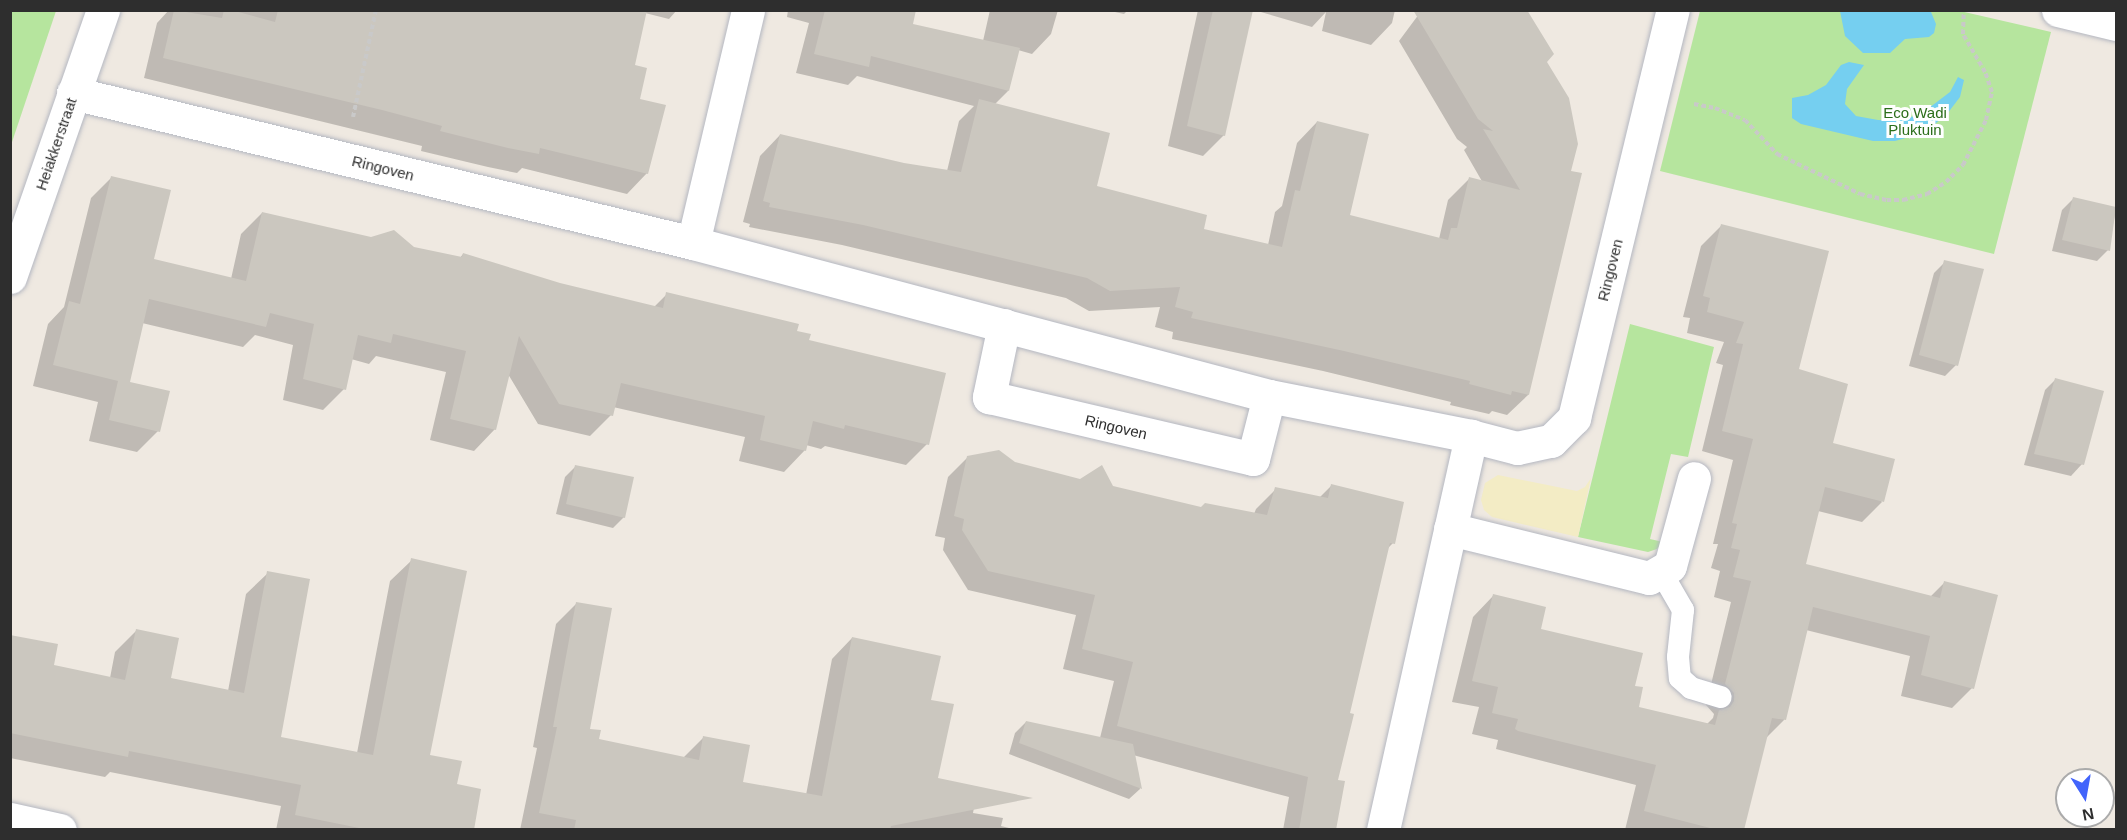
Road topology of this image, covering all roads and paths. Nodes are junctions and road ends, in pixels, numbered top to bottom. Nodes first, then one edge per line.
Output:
1 (103, 10) edge
2 (376, 10) edge
3 (748, 10) edge
4 (1673, 10) edge
5 (1964, 10) edge
6 (2058, 10) edge
7 (2116, 24) edge
8 (73, 93) junction
9 (1652, 96) junction
10 (344, 159) junction
11 (693, 243) junction
12 (10, 277) edge
13 (1004, 325) junction
14 (1269, 396) junction
15 (1471, 436) junction
16 (1694, 478) dead end
17 (1450, 529) junction
18 (1662, 572) junction
19 (1721, 697) dead end
20 (10, 819) edge
21 (60, 830) edge
22 (1383, 830) edge

1 - 8 street, Heiakkerstraat
2 - 10 path
3 - 11 street
4 - 9 street, Ringoven
5 - 9 path
6 - 7 street
8 - 10 street, Ringoven
8 - 12 street, Heiakkerstraat
9 - 15 street, Ringoven
10 - 11 street, Ringoven
11 - 13 street, Ringoven
13 - 14 street, Ringoven
13 - 14 street, Ringoven
14 - 15 street, Ringoven
15 - 17 street
16 - 18 street
17 - 18 street
17 - 22 street
18 - 19 lane
20 - 21 street

